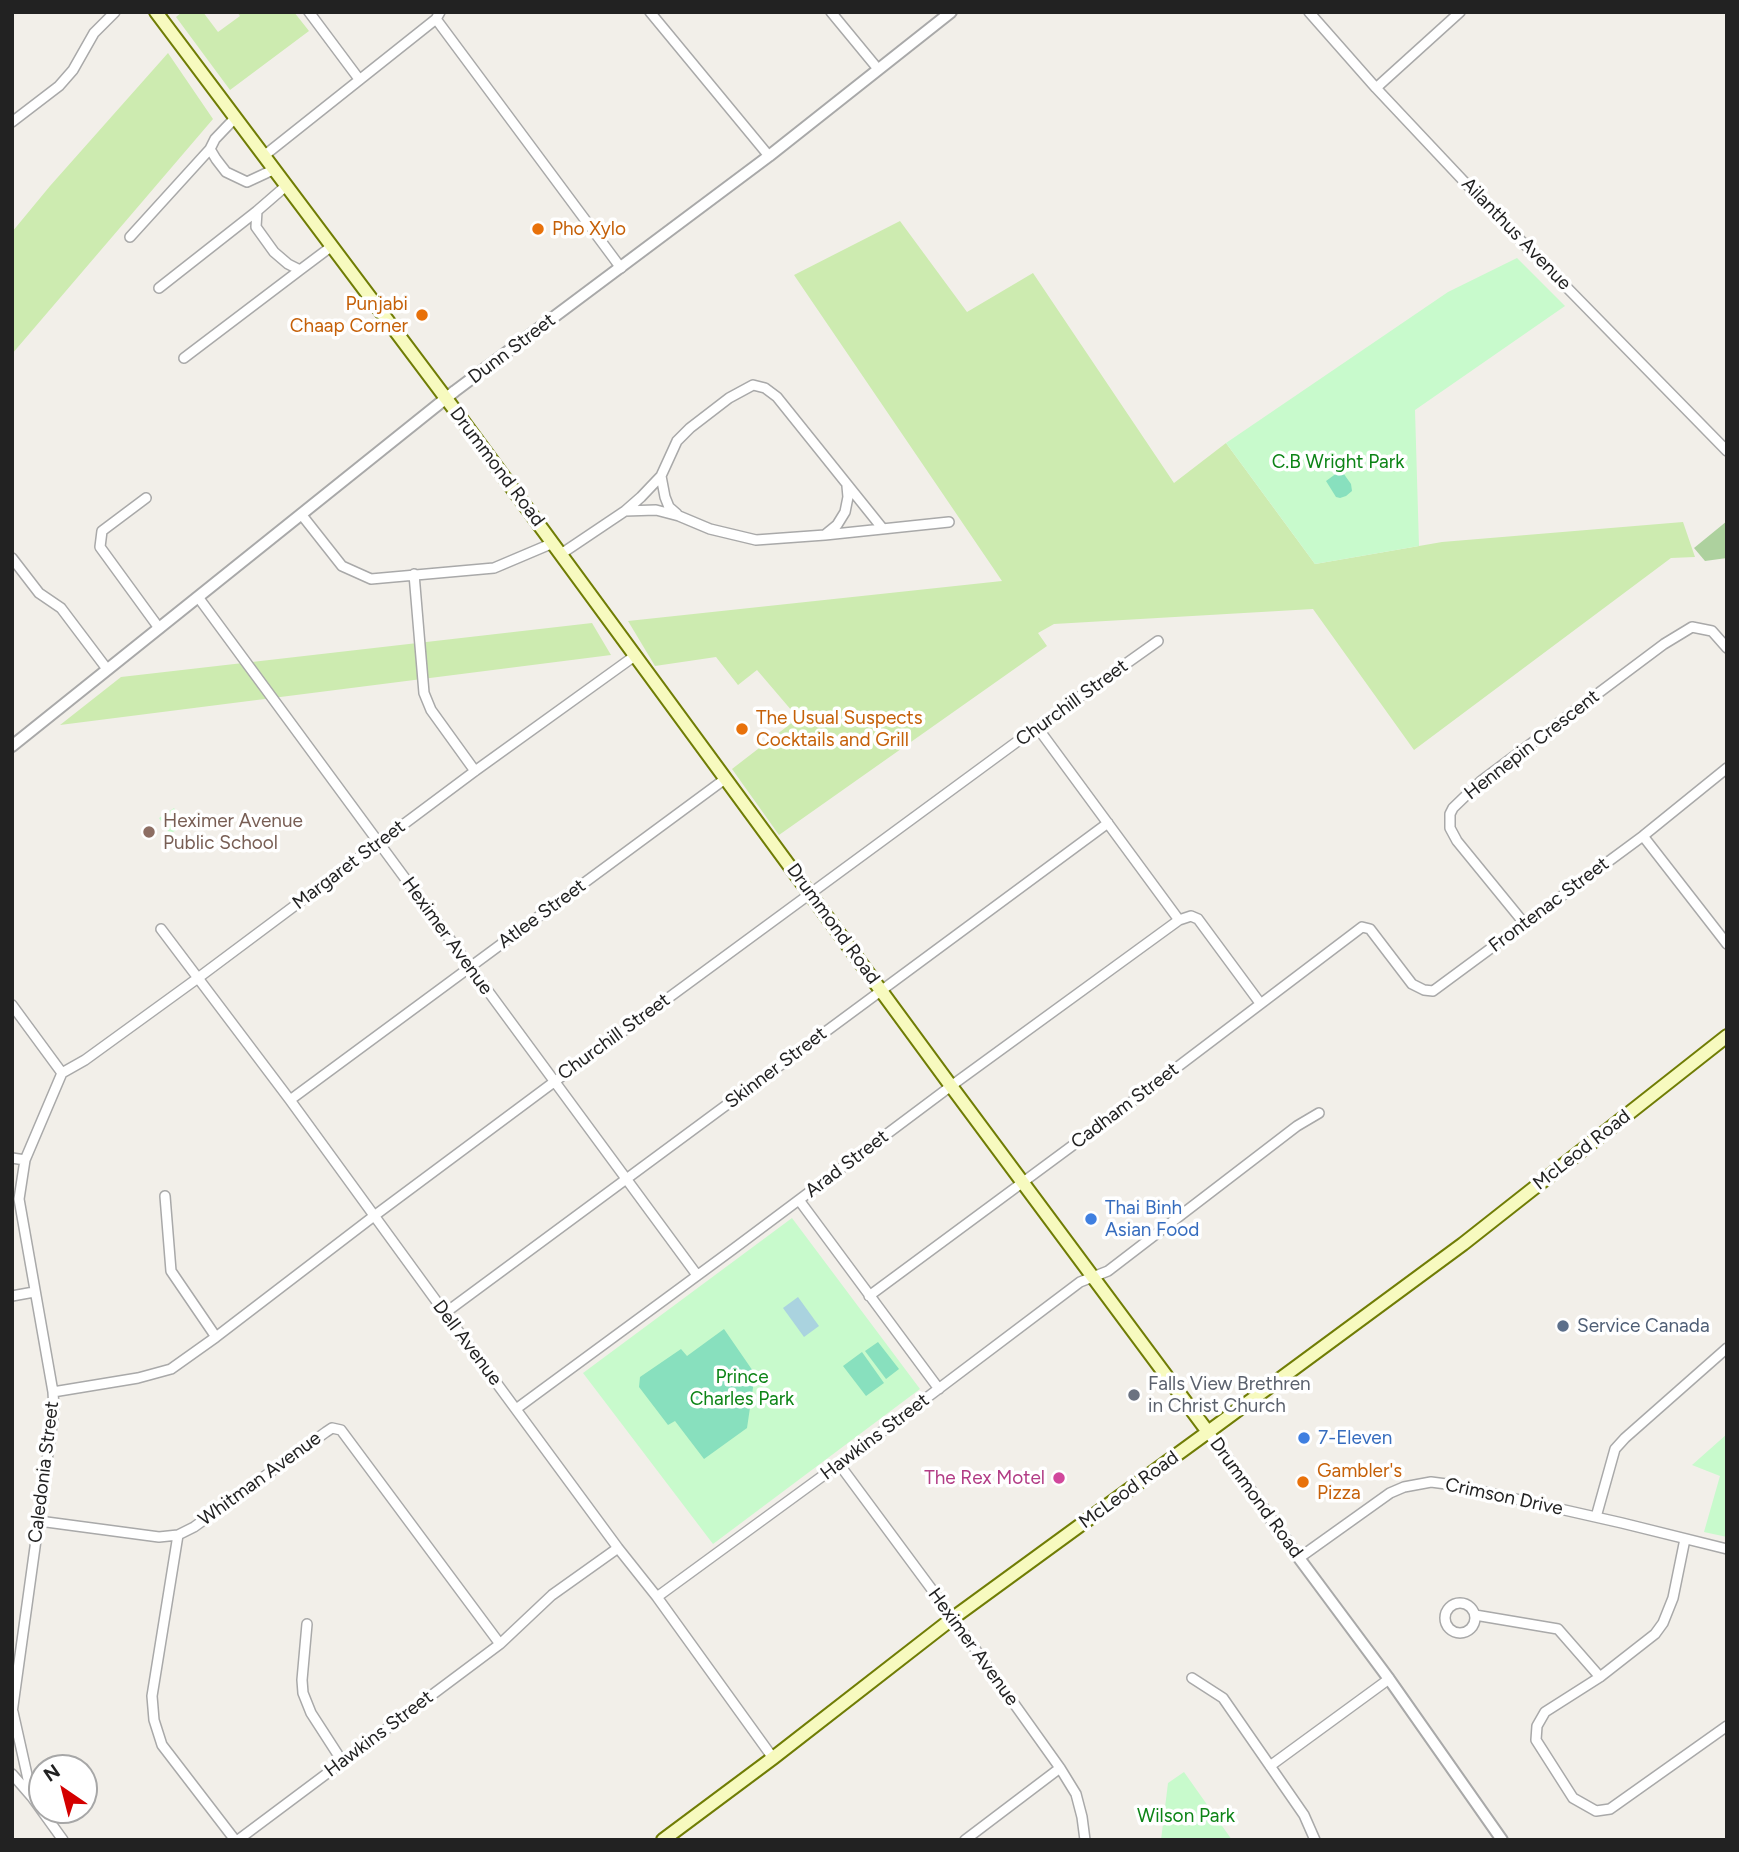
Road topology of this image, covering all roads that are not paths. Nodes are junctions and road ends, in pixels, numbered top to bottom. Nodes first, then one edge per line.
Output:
1 (115, 12) edge
2 (156, 12) edge
3 (309, 12) edge
4 (650, 12) edge
5 (831, 12) edge
6 (951, 12) edge
7 (1309, 12) edge
8 (1460, 12) edge
9 (438, 16) edge
10 (878, 69) junction
11 (359, 79) junction
12 (1376, 88) junction
13 (236, 117) junction
14 (12, 122) edge
15 (210, 149) junction
16 (265, 155) junction
17 (769, 156) junction
18 (275, 169) junction
19 (287, 185) junction
20 (257, 211) junction
21 (130, 237) dead end
22 (332, 246) junction
23 (621, 268) junction
24 (300, 270) junction
25 (159, 288) dead end
26 (184, 358) dead end
27 (446, 398) junction
28 (1727, 451) edge
29 (661, 475) junction
30 (847, 484) junction
31 (146, 498) dead end
32 (625, 511) junction
33 (301, 514) junction
34 (679, 516) junction
35 (949, 522) dead end
36 (883, 529) junction
37 (825, 535) junction
38 (553, 543) junction
39 (562, 554) junction
40 (12, 558) edge
41 (414, 574) junction
42 (198, 597) junction
43 (159, 628) junction
44 (1158, 641) dead end
45 (1727, 648) edge
46 (635, 655) junction
47 (107, 669) junction
48 (1037, 727) junction
49 (12, 746) edge
50 (1727, 768) edge
51 (475, 771) junction
52 (725, 779) junction
53 (1108, 823) junction
54 (1643, 836) junction
55 (379, 843) junction
56 (811, 893) junction
57 (1179, 920) junction
58 (1524, 923) junction
59 (161, 929) dead end
60 (1378, 939) joint
61 (1727, 944) edge
62 (470, 967) junction
63 (198, 978) junction
64 (881, 990) junction
65 (1260, 1003) junction
66 (12, 1006) edge
67 (1727, 1036) edge
68 (62, 1073) junction
69 (554, 1082) junction
70 (951, 1086) junction
71 (290, 1100) junction
72 (1319, 1113) dead end
73 (12, 1158) edge
74 (25, 1160) junction
75 (625, 1180) junction
76 (1023, 1183) junction
77 (165, 1196) dead end
78 (799, 1200) junction
79 (374, 1216) junction
80 (697, 1275) junction
81 (1092, 1277) junction
82 (34, 1292) junction
83 (12, 1296) edge
84 (869, 1296) junction
85 (444, 1313) junction
86 (216, 1337) junction
87 (1727, 1348) edge
88 (939, 1389) junction
89 (54, 1392) junction
90 (516, 1409) junction
91 (1208, 1432) junction
92 (839, 1464) junction
93 (1596, 1517) junction
94 (39, 1521) junction
95 (178, 1535) junction
96 (1685, 1539) junction
97 (618, 1548) junction
98 (1727, 1549) edge
99 (1299, 1558) junction
100 (657, 1597) junction
101 (1475, 1615) dead end
102 (953, 1618) junction
103 (307, 1624) dead end
104 (500, 1644) junction
105 (1600, 1677) junction
106 (1192, 1678) dead end
107 (1389, 1679) junction
108 (12, 1712) edge
109 (1727, 1726) edge
110 (773, 1758) junction
111 (342, 1761) junction
112 (1270, 1766) junction
113 (1060, 1768) junction
114 (12, 1774) edge
115 (28, 1777) edge
116 (28, 1792) edge
117 (52, 1824) edge
118 (666, 1839) edge
119 (63, 1840) edge
120 (236, 1840) edge
121 (965, 1840) edge
122 (1085, 1840) edge
123 (1315, 1840) edge
124 (1502, 1840) edge

1 - 14 street
2 - 13 main road, Drummond Road
3 - 11 street
4 - 17 street
5 - 10 street
6 - 10 street, Dunn Street
7 - 12 street, Ailanthus Avenue
8 - 12 street
9 - 11 street
9 - 23 street
10 - 17 street, Dunn Street
11 - 16 street
12 - 28 street, Ailanthus Avenue
13 - 15 street
13 - 16 main road, Drummond Road
15 - 18 street
15 - 21 street
16 - 18 main road, Drummond Road
17 - 23 street, Dunn Street
18 - 19 main road, Drummond Road
19 - 20 street
19 - 22 main road, Drummond Road
20 - 24 street
20 - 25 street
22 - 24 street
22 - 27 main road, Drummond Road
23 - 27 street, Dunn Street
24 - 26 street
27 - 33 street, Dunn Street
27 - 38 main road, Drummond Road
29 - 30 street
29 - 32 street
29 - 34 street
30 - 36 street
30 - 37 street
31 - 43 street
32 - 34 street
32 - 39 street
33 - 41 street
33 - 42 street, Dunn Street
34 - 37 street
35 - 36 street
36 - 37 street
38 - 39 main road, Drummond Road
38 - 41 street
39 - 46 main road, Drummond Road
40 - 47 street
41 - 51 street
42 - 43 street, Dunn Street
42 - 55 street, Heximer Avenue
43 - 47 street, Dunn Street
44 - 48 street, Churchill Street
45 - 58 street, Hennepin Crescent
46 - 51 street, Margaret Street
46 - 52 main road, Drummond Road
47 - 49 street, Dunn Street
48 - 53 street
48 - 56 street, Churchill Street
50 - 54 street, Frontenac Street
51 - 55 street, Margaret Street
52 - 56 main road, Drummond Road
52 - 62 street, Atlee Street
53 - 57 street
53 - 64 street, Skinner Street
54 - 58 street, Frontenac Street
54 - 61 street
55 - 62 street, Heximer Avenue
55 - 63 street, Margaret Street
56 - 64 main road, Drummond Road
56 - 69 street, Churchill Street
57 - 65 street
57 - 70 street, Arad Street
58 - 60 street, Frontenac Street
59 - 63 street, Dell Avenue
60 - 65 street, Cadham Street
62 - 69 street, Heximer Avenue
62 - 71 street, Atlee Street
63 - 68 street, Margaret Street
63 - 71 street, Dell Avenue
64 - 70 main road, Drummond Road
64 - 75 street, Skinner Street
65 - 76 street, Cadham Street
66 - 68 street
67 - 91 main road, McLeod Road
68 - 74 street, Caledonia Street
69 - 75 street, Heximer Avenue
69 - 79 street, Churchill Street
70 - 76 main road, Drummond Road
70 - 78 street, Arad Street
71 - 79 street, Dell Avenue
72 - 81 street, Hawkins Street
73 - 74 street
74 - 82 street, Caledonia Street
75 - 80 street, Heximer Avenue
75 - 85 street, Skinner Street
76 - 81 main road, Drummond Road
76 - 84 street, Cadham Street
77 - 86 street
78 - 80 street, Arad Street
78 - 84 street
79 - 85 street, Dell Avenue
79 - 86 street, Churchill Street
80 - 90 street, Arad Street
81 - 88 street, Hawkins Street
81 - 91 main road, Drummond Road
82 - 83 street
82 - 89 street, Caledonia Street
84 - 88 street
85 - 90 street, Dell Avenue
86 - 89 street, Churchill Street
87 - 93 street
88 - 92 street, Hawkins Street
89 - 94 street, Caledonia Street
90 - 97 street, Dell Avenue
91 - 99 street, Drummond Road
91 - 102 main road, McLeod Road
92 - 100 street, Hawkins Street
92 - 102 street, Heximer Avenue
93 - 96 street, Crimson Drive
93 - 99 street, Crimson Drive
94 - 95 street, Whitman Avenue
94 - 108 street, Caledonia Street
95 - 104 street, Whitman Avenue
95 - 120 street
96 - 98 street, Crimson Drive
96 - 105 street
97 - 100 street, Dell Avenue
97 - 104 street, Hawkins Street
99 - 107 street, Drummond Road
100 - 110 street, Dell Avenue
101 - 105 street
102 - 110 main road, McLeod Road
102 - 113 street, Heximer Avenue
103 - 111 street
104 - 111 street, Hawkins Street
105 - 109 street
106 - 112 street
107 - 112 street
107 - 124 street, Drummond Road
108 - 115 street
110 - 118 main road, McLeod Road
111 - 120 street, Hawkins Street
112 - 123 street
113 - 121 street
113 - 122 street, Heximer Avenue
114 - 116 street
117 - 119 street

